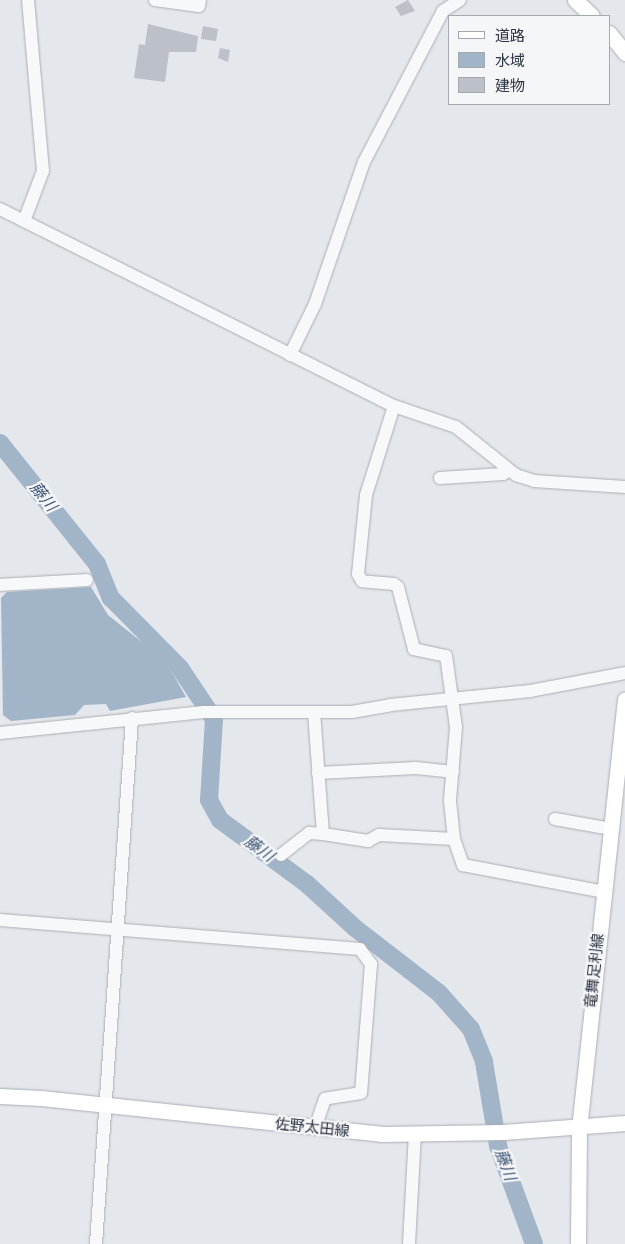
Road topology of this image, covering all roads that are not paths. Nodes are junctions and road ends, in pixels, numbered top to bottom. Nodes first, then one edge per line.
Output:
1 (28, 0) edge
2 (155, 0) edge
3 (200, 0) edge
4 (460, 0) edge
5 (575, 0) edge
6 (591, 15) edge
7 (610, 34) edge
8 (625, 53) edge
9 (0, 208) edge
10 (24, 221) junction
11 (290, 355) junction
12 (394, 406) junction
13 (508, 471) junction
14 (440, 478) dead end
15 (625, 487) edge
16 (87, 580) dead end
17 (0, 585) edge
18 (625, 673) edge
19 (453, 697) junction
20 (625, 699) edge
21 (314, 712) junction
22 (132, 718) junction
23 (0, 733) edge
24 (453, 772) junction
25 (318, 773) junction
26 (555, 819) dead end
27 (611, 829) junction
28 (323, 834) junction
29 (454, 839) junction
30 (281, 855) dead end
31 (604, 892) junction
32 (0, 920) edge
33 (117, 929) junction
34 (0, 1096) edge
35 (103, 1104) junction
36 (625, 1123) edge
37 (315, 1128) junction
38 (579, 1129) junction
39 (415, 1134) junction
40 (96, 1244) edge
41 (409, 1244) edge
42 (578, 1244) edge

1 - 10 street
2 - 3 street
4 - 11 street
5 - 6 main road
7 - 8 main road
9 - 10 street
10 - 11 street
11 - 12 street
12 - 13 street
12 - 19 street
13 - 14 street
13 - 15 street
16 - 17 street
18 - 19 street
19 - 21 street
19 - 24 street
20 - 27 main road, 竜舞足利線
21 - 22 street
21 - 25 street
22 - 23 street
22 - 33 street
24 - 25 street
24 - 29 street
25 - 28 street
26 - 27 street
27 - 31 main road, 竜舞足利線
28 - 29 street
28 - 30 street
29 - 31 street
31 - 38 main road, 竜舞足利線
32 - 33 street
33 - 35 street
33 - 37 street
34 - 35 main road, 佐野太田線
35 - 37 main road, 佐野太田線
35 - 40 street
36 - 38 main road, 佐野太田線
37 - 39 main road, 佐野太田線
38 - 39 main road, 佐野太田線
38 - 42 main road, 竜舞足利線
39 - 41 street

